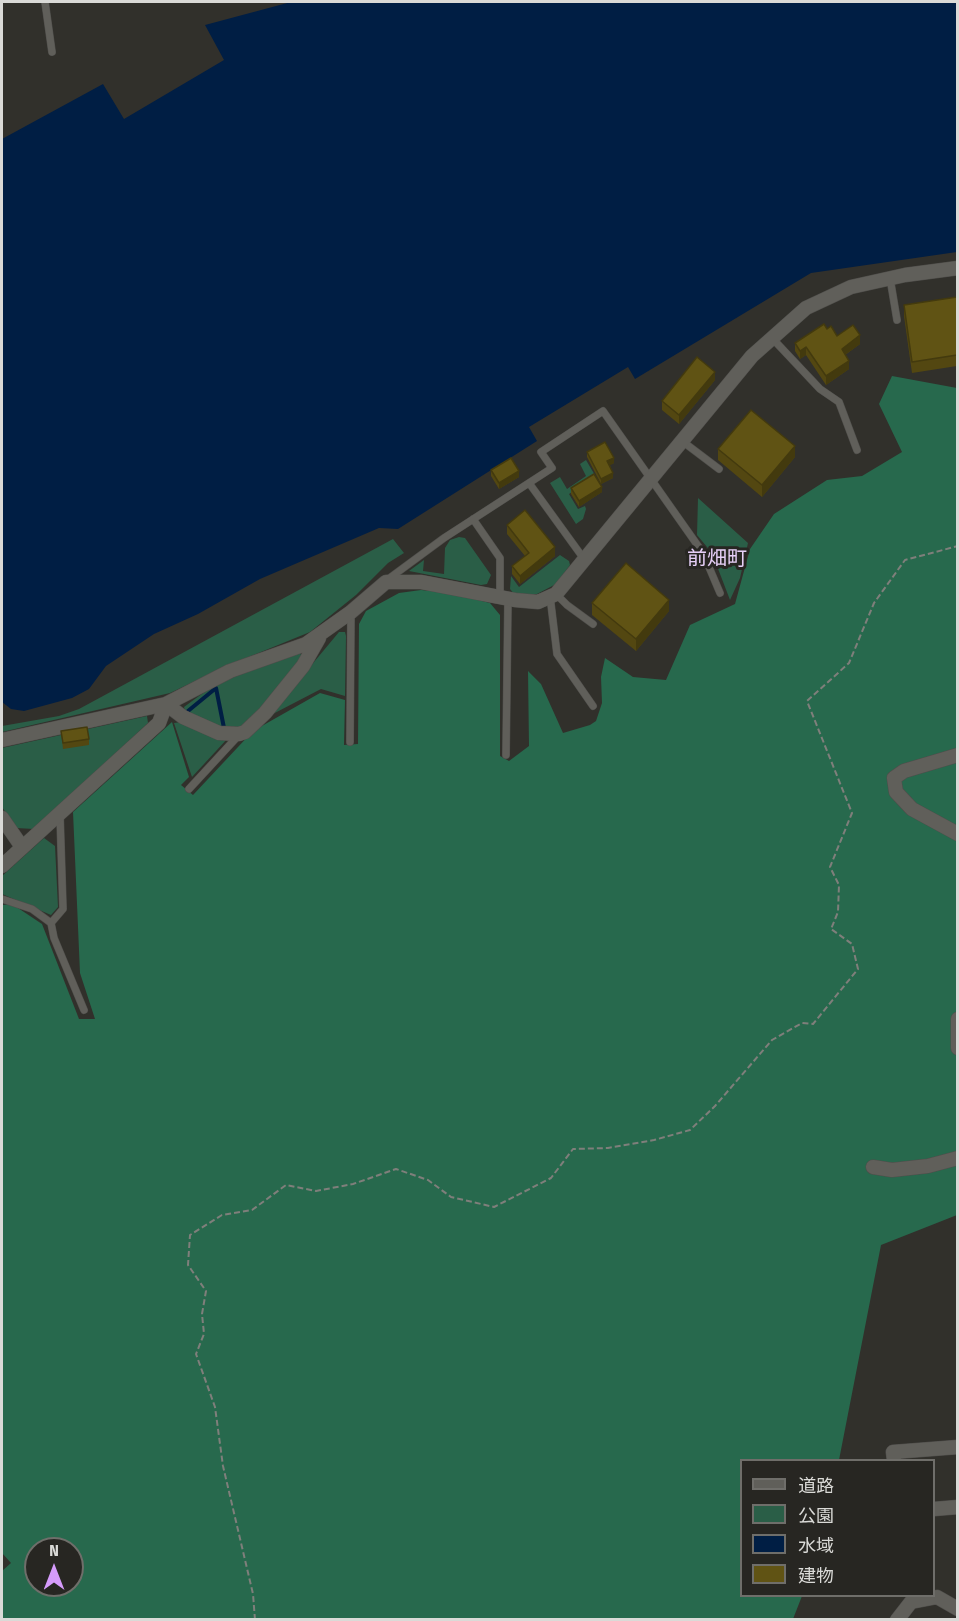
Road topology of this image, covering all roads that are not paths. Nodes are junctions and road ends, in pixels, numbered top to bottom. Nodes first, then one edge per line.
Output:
1 (45, 2) edge
2 (52, 52) dead end
3 (957, 268) edge
4 (890, 278) junction
5 (897, 320) dead end
6 (771, 337) junction
7 (682, 441) junction
8 (857, 450) dead end
9 (719, 469) dead end
10 (651, 478) junction
11 (529, 483) junction
12 (473, 519) junction
13 (584, 559) junction
14 (386, 582) junction
15 (720, 593) dead end
16 (553, 595) junction
17 (504, 598) junction
18 (351, 612) junction
19 (593, 624) dead end
20 (321, 633) junction
21 (166, 704) junction
22 (593, 706) dead end
23 (239, 734) junction
24 (2, 740) edge
25 (350, 742) dead end
26 (506, 755) dead end
27 (957, 755) edge
28 (189, 789) dead end
29 (60, 812) junction
30 (2, 818) edge
31 (957, 834) edge
32 (22, 847) junction
33 (2, 866) edge
34 (2, 899) edge
35 (51, 923) junction
36 (84, 1010) dead end
37 (957, 1019) edge
38 (957, 1048) edge
39 (957, 1158) edge
40 (873, 1167) dead end
41 (957, 1447) edge
42 (894, 1459) edge
43 (957, 1507) edge
44 (935, 1509) edge
45 (957, 1609) edge
46 (897, 1620) edge

1 - 2 lane
3 - 4 street
4 - 5 lane
4 - 6 street
6 - 7 street
6 - 8 lane
7 - 9 lane
7 - 10 street
10 - 11 lane
10 - 13 street
10 - 15 lane
11 - 12 lane
11 - 13 lane
12 - 14 lane
12 - 17 lane
13 - 16 street
14 - 17 street
14 - 18 street
16 - 17 street
16 - 19 lane
16 - 22 lane
17 - 26 lane
18 - 20 street
18 - 25 lane
20 - 21 street
20 - 23 street
21 - 23 street
21 - 24 street
21 - 29 street
23 - 28 lane
27 - 31 street
29 - 32 street
29 - 35 lane
30 - 32 street
32 - 33 street
34 - 35 lane
35 - 36 lane
37 - 38 street
39 - 40 street
41 - 42 street
43 - 44 street
45 - 46 street

